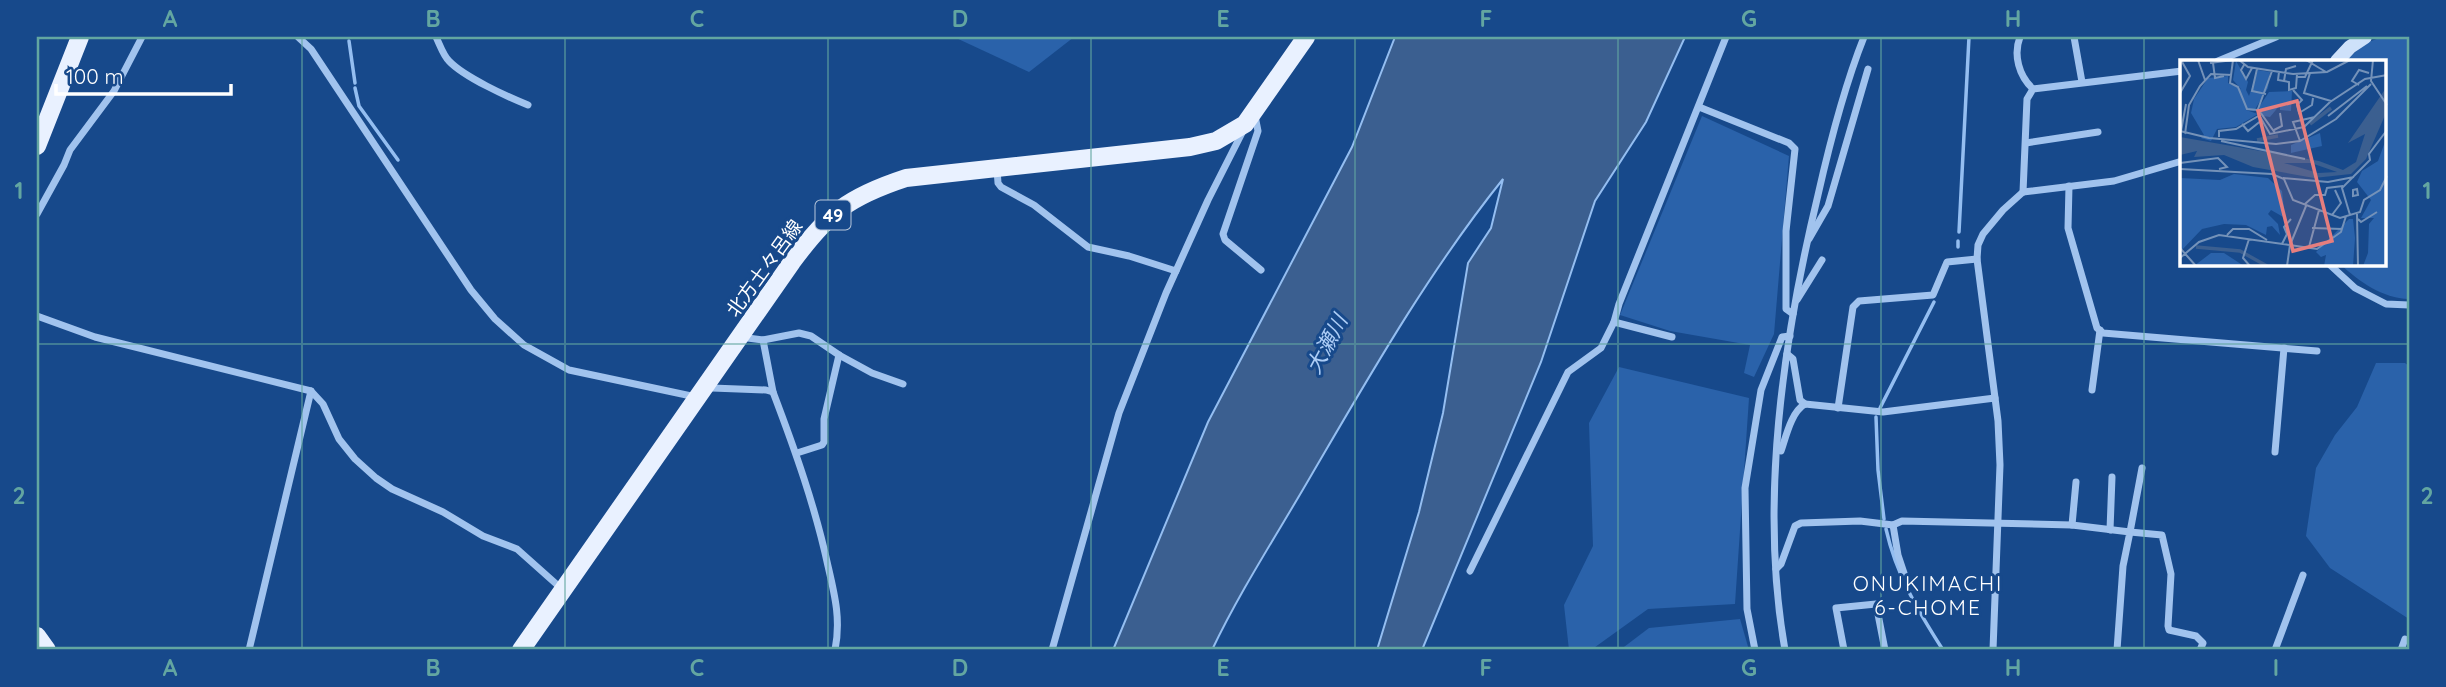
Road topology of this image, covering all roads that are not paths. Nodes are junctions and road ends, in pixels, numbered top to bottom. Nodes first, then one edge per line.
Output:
1 (80, 37) edge
2 (142, 37) edge
3 (298, 37) edge
4 (436, 37) edge
5 (1306, 37) edge
6 (1726, 37) edge
7 (1864, 37) edge
8 (2020, 37) edge
9 (2074, 37) edge
10 (2276, 37) edge
11 (2365, 37) edge
12 (2220, 60) edge
13 (2338, 60) edge
14 (1868, 69) dead end
15 (2180, 71) edge
16 (2082, 82) junction
17 (2033, 89) junction
18 (528, 105) dead end
19 (1699, 107) junction
20 (1250, 118) junction
21 (2098, 132) dead end
22 (2026, 143) junction
23 (37, 146) edge
24 (2180, 162) edge
25 (997, 168) junction
26 (2069, 186) junction
27 (2023, 192) junction
28 (37, 214) edge
29 (1807, 242) junction
30 (1977, 259) junction
31 (1822, 260) dead end
32 (2331, 266) edge
33 (1261, 270) dead end
34 (1176, 271) junction
35 (1794, 304) junction
36 (2409, 305) edge
37 (1793, 314) junction
38 (37, 316) edge
39 (1614, 322) junction
40 (2099, 330) junction
41 (1790, 336) junction
42 (739, 337) junction
43 (1672, 337) dead end
44 (763, 340) junction
45 (2284, 348) junction
46 (2317, 351) dead end
47 (1787, 354) junction
48 (839, 355) junction
49 (903, 384) dead end
50 (701, 390) junction
51 (2092, 390) dead end
52 (311, 391) junction
53 (773, 393) junction
54 (1994, 398) junction
55 (1805, 404) junction
56 (1838, 408) junction
57 (2275, 452) dead end
58 (797, 453) junction
59 (1777, 462) junction
60 (2142, 468) dead end
61 (2112, 477) dead end
62 (2076, 482) dead end
63 (1893, 525) junction
64 (1998, 525) junction
65 (2072, 525) junction
66 (2110, 530) junction
67 (2130, 532) junction
68 (1776, 569) junction
69 (1470, 571) dead end
70 (1904, 573) dead end
71 (2303, 575) dead end
72 (563, 590) junction
73 (37, 636) edge
74 (2405, 639) dead end
75 (47, 650) edge
76 (249, 650) edge
77 (521, 650) edge
78 (835, 650) edge
79 (1052, 650) edge
80 (1755, 650) edge
81 (1785, 650) edge
82 (1844, 650) edge
83 (1885, 650) edge
84 (1993, 650) edge
85 (2117, 650) edge
86 (2200, 650) edge
87 (2276, 650) edge
88 (2401, 650) edge

1 - 23 main road
2 - 28 street
3 - 50 street
4 - 18 street
5 - 20 main road, 北方土々呂線 / 49
6 - 19 street
7 - 29 street
8 - 17 street
9 - 16 street
10 - 12 street
11 - 13 street
14 - 29 street
15 - 16 street
16 - 17 street
17 - 22 street
19 - 37 street
19 - 39 street
20 - 25 main road, 北方土々呂線 / 49
20 - 33 street
20 - 34 street
21 - 22 street
22 - 27 street
24 - 26 street
25 - 34 street
25 - 42 main road, 北方土々呂線 / 49
26 - 27 street
26 - 40 street
27 - 30 street
29 - 35 street
30 - 54 street
30 - 56 street
31 - 35 street
32 - 36 street
34 - 79 street
35 - 37 street
37 - 41 street
38 - 52 street
39 - 43 street
39 - 69 street
40 - 45 street
40 - 51 street
41 - 47 street
41 - 80 street
42 - 44 street
42 - 50 main road, 北方土々呂線 / 49
44 - 48 street
44 - 53 street
45 - 46 street
45 - 57 street
47 - 55 street
47 - 59 street
48 - 49 street
48 - 58 street
50 - 53 street
50 - 72 main road, 北方土々呂線 / 49
52 - 72 street
52 - 76 street
53 - 58 street
54 - 56 street
54 - 64 street
55 - 56 street
55 - 59 street
58 - 78 street
59 - 68 street
60 - 67 street
61 - 66 street
62 - 65 street
63 - 64 street
63 - 68 street
63 - 70 street
64 - 65 street
64 - 84 street
65 - 66 street
66 - 67 street
67 - 85 street
67 - 86 street
68 - 81 street
71 - 87 street
72 - 77 main road, 北方土々呂線 / 49
73 - 75 main road
74 - 88 street
82 - 83 street

